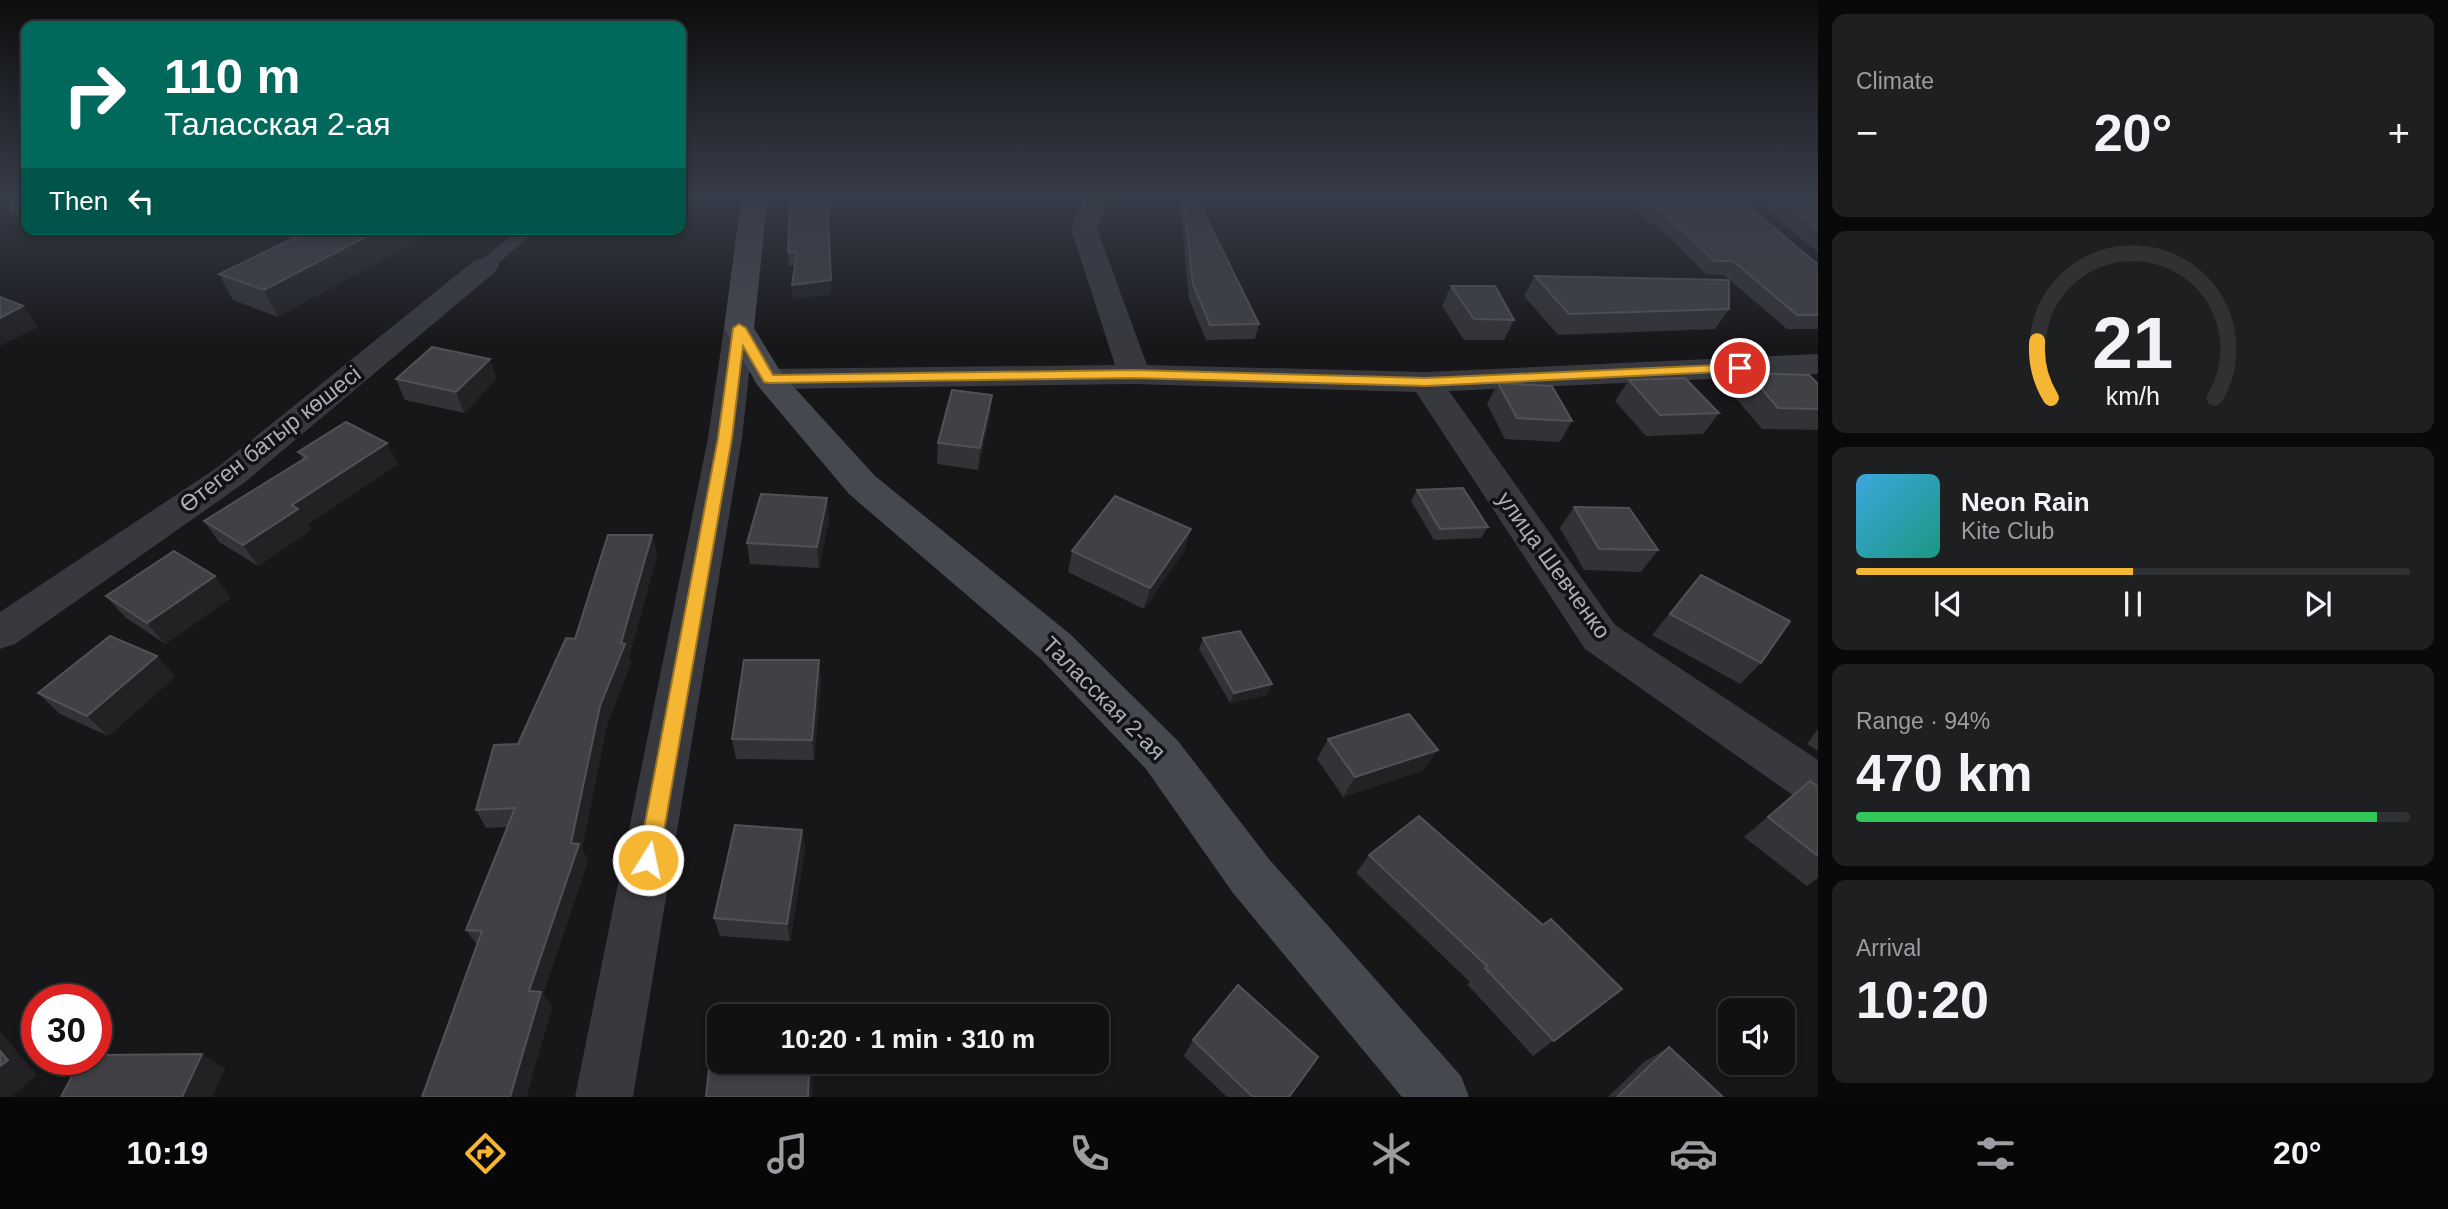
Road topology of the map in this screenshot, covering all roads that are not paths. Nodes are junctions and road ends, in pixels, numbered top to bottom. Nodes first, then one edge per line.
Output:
1 (510, 244) edge
2 (749, 244) edge
3 (1089, 244) edge
4 (485, 266) joint
5 (739, 328) junction
6 (1818, 364) edge
7 (1134, 374) junction
8 (769, 379) junction
9 (1426, 382) junction
10 (0, 634) edge
11 (1818, 786) edge
12 (604, 1097) edge
13 (1440, 1097) edge

1 - 4 lane, Өтеген батыр көшесі
2 - 5 street
3 - 7 street
4 - 10 street, Өтеген батыр көшесі
5 - 8 street, Таласская 2-ая
5 - 12 street
6 - 9 street
7 - 8 street
7 - 9 street
8 - 13 street, Таласская 2-ая
9 - 11 street, улица Шевченко

